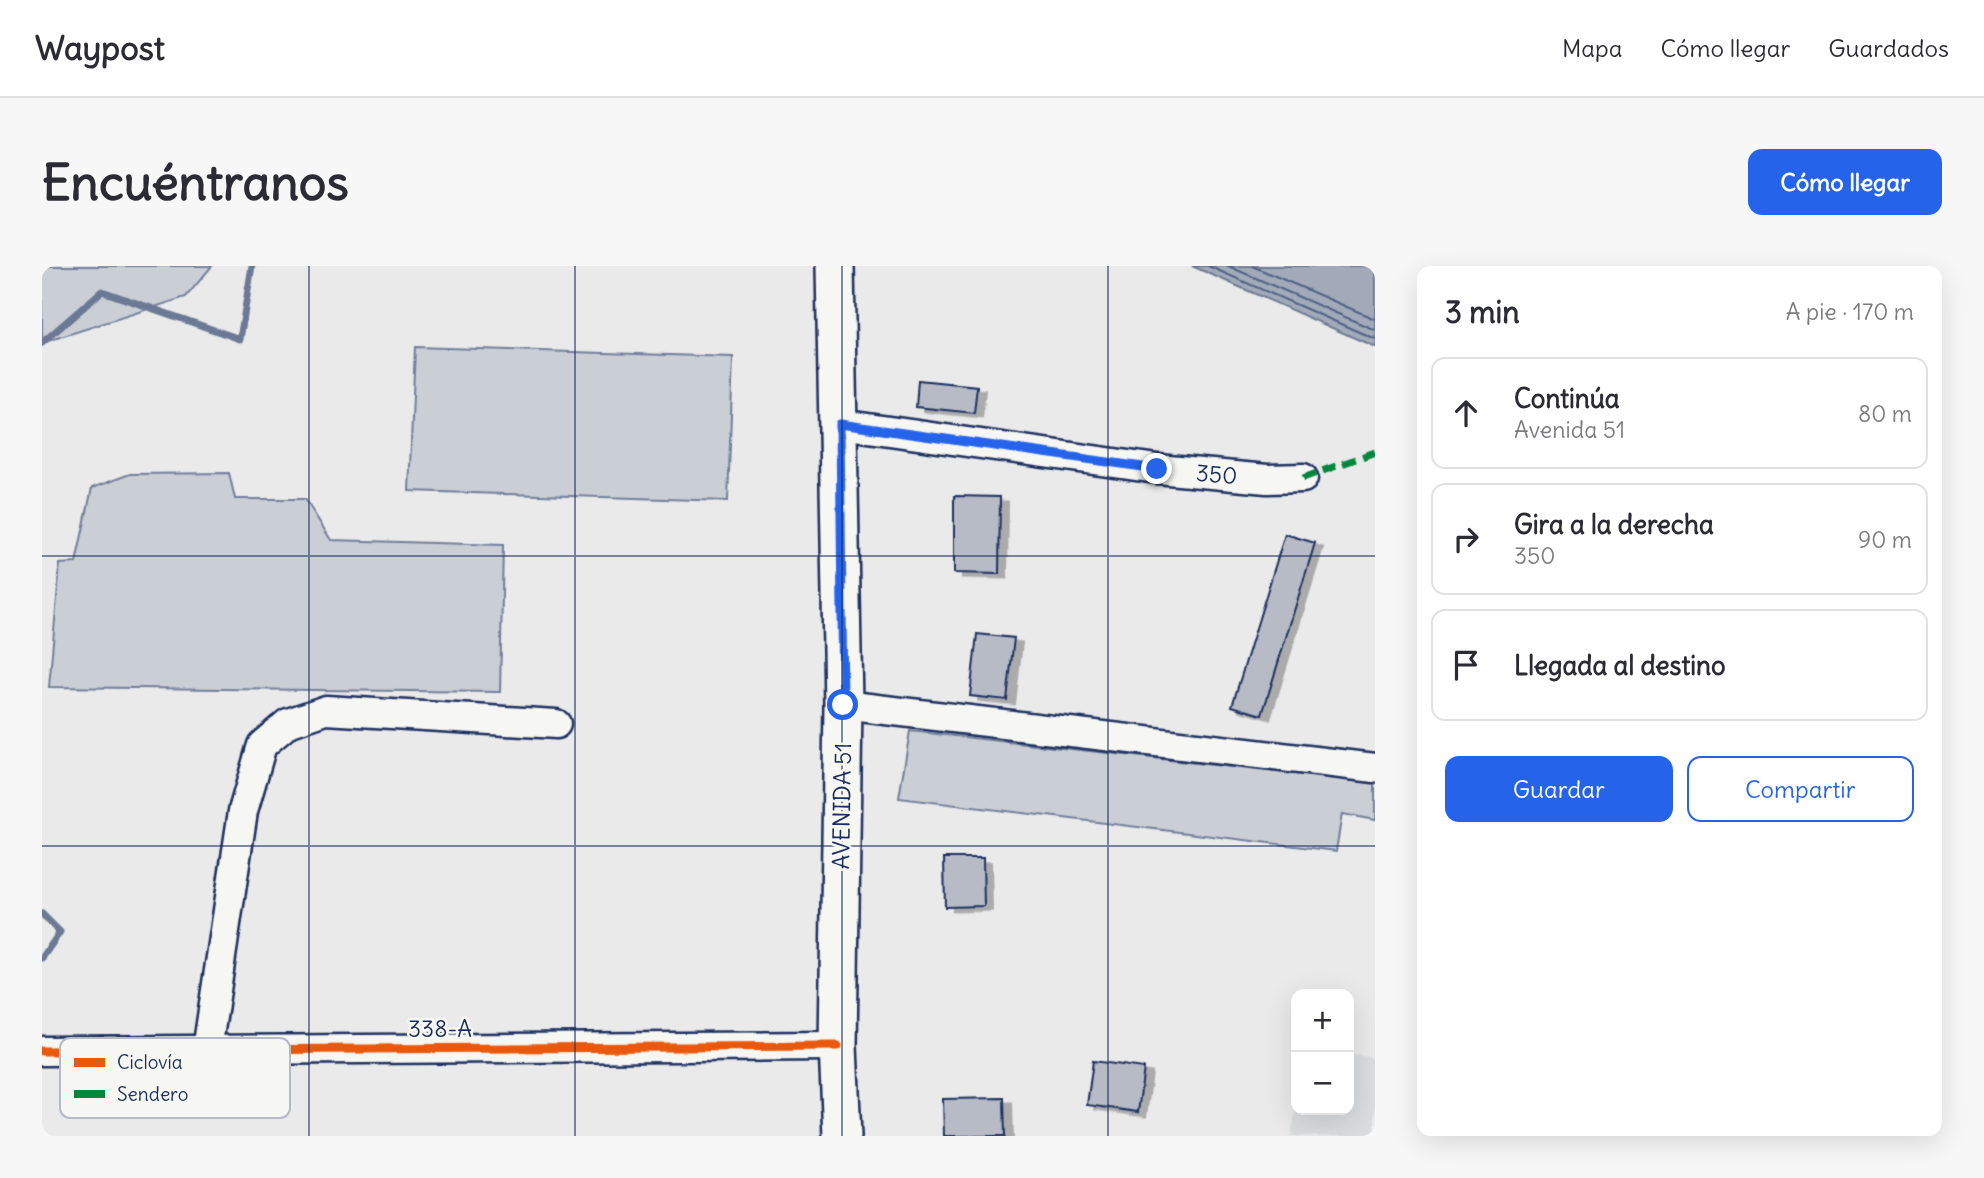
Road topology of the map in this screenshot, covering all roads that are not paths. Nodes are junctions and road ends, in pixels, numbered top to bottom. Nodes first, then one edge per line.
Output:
1 (835, 269) edge
2 (840, 424) junction
3 (1303, 478) dead end
4 (843, 705) junction
5 (556, 724) dead end
6 (1375, 768) edge
7 (209, 1038) edge
8 (838, 1046) junction
9 (290, 1049) edge
10 (42, 1051) edge
11 (60, 1051) edge
12 (842, 1136) edge

1 - 2 main road, AVENIDA 51
2 - 3 street, 350
2 - 4 main road, AVENIDA 51
4 - 6 street
4 - 8 main road, AVENIDA 51
5 - 7 street
8 - 9 street, 338-A
8 - 12 main road, AVENIDA 51
10 - 11 street, 338-A

